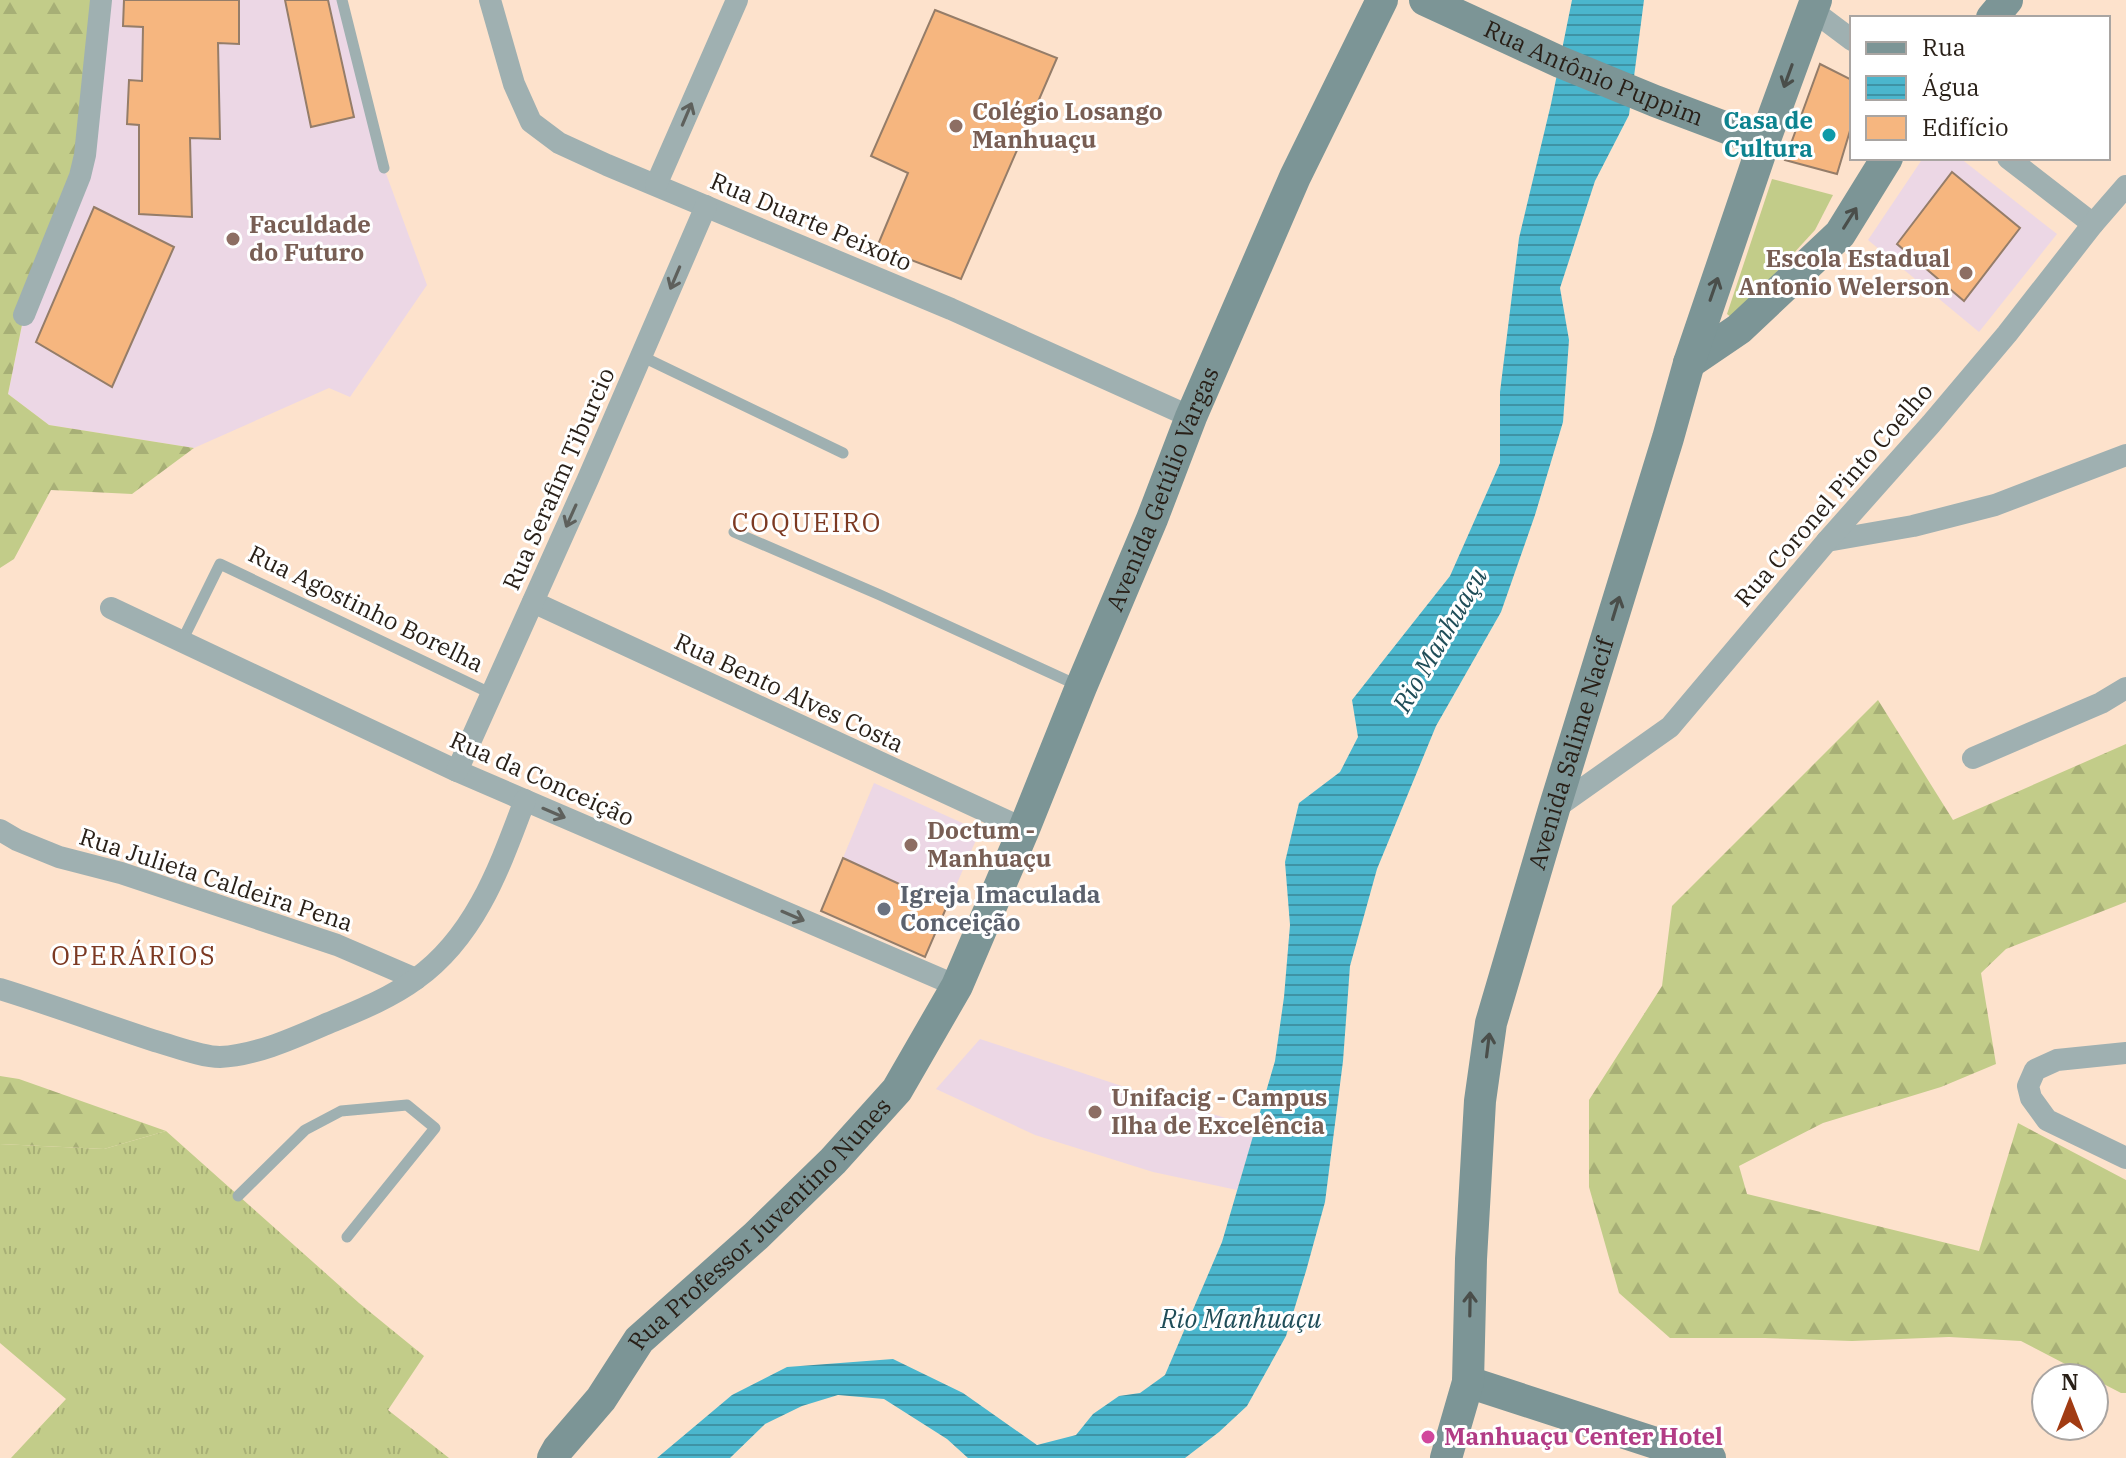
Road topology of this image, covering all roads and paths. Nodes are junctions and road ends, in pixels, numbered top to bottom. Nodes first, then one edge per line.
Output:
1 (101, 0) edge
2 (342, 0) edge
3 (490, 0) edge
4 (737, 0) edge
5 (1382, 0) edge
6 (1425, 0) edge
7 (2007, 0) edge
8 (1814, 5) edge
9 (1994, 16) edge
10 (1850, 38) edge
11 (1764, 142) junction
12 (1886, 160) edge
13 (2011, 160) edge
14 (384, 168) dead end
15 (656, 185) junction
16 (2126, 186) edge
17 (706, 206) junction
18 (2093, 224) junction
19 (24, 315) dead end
20 (641, 356) junction
21 (1689, 363) junction
22 (1191, 417) junction
23 (843, 453) dead end
24 (2126, 455) edge
25 (734, 532) dead end
26 (1827, 541) junction
27 (533, 602) junction
28 (111, 608) dead end
29 (182, 641) junction
30 (1081, 687) junction
31 (2126, 688) edge
32 (492, 694) junction
33 (1973, 758) dead end
34 (457, 771) junction
35 (525, 800) junction
36 (1554, 809) junction
37 (1024, 829) junction
38 (0, 830) edge
39 (416, 979) junction
40 (957, 986) junction
41 (0, 989) edge
42 (2126, 1053) edge
43 (2126, 1158) edge
44 (238, 1196) dead end
45 (347, 1237) dead end
46 (1468, 1382) junction
47 (560, 1455) edge
48 (1446, 1458) edge
49 (1710, 1458) edge

1 - 19 street
2 - 14 lane
3 - 15 street, Rua Duarte Peixoto
15 -> 4 street
5 - 22 street, Avenida Getúlio Vargas
6 - 11 street, Rua Antônio Puppim
7 - 9 street
8 - 10 street
8 -> 11 street, Avenida Salime Nacif
21 -> 11 street, Avenida Salime Nacif
21 -> 12 street
13 - 18 street
15 - 17 street, Rua Duarte Peixoto
16 - 18 street, Rua Coronel Pinto Coelho
17 -> 20 street, Rua Serafim Tiburcio
17 - 22 street, Rua Duarte Peixoto
18 - 26 street, Rua Coronel Pinto Coelho
20 - 23 lane
20 -> 27 street, Rua Serafim Tiburcio
36 -> 21 street, Avenida Salime Nacif
22 - 30 street, Avenida Getúlio Vargas
24 - 26 street
25 - 30 lane
26 - 36 street, Rua Coronel Pinto Coelho
27 - 32 street, Rua Serafim Tiburcio
27 - 37 street, Rua Bento Alves Costa
28 - 29 street, Rua da Conceição
29 - 32 lane, Rua Agostinho Borelha
29 - 34 street, Rua da Conceição
30 - 37 street, Avenida Getúlio Vargas
31 - 33 street
32 - 34 street, Rua Serafim Tiburcio
34 - 35 street, Rua da Conceição
35 - 39 street
35 -> 40 street, Rua da Conceição
46 -> 36 street, Avenida Salime Nacif
37 - 40 street, Avenida Getúlio Vargas
38 - 39 street, Rua Julieta Caldeira Pena
39 - 41 street
40 - 47 street, Rua Professor Juventino Nunes
42 - 43 street
44 - 45 lane
46 - 48 street, Avenida Salime Nacif
46 - 49 street

